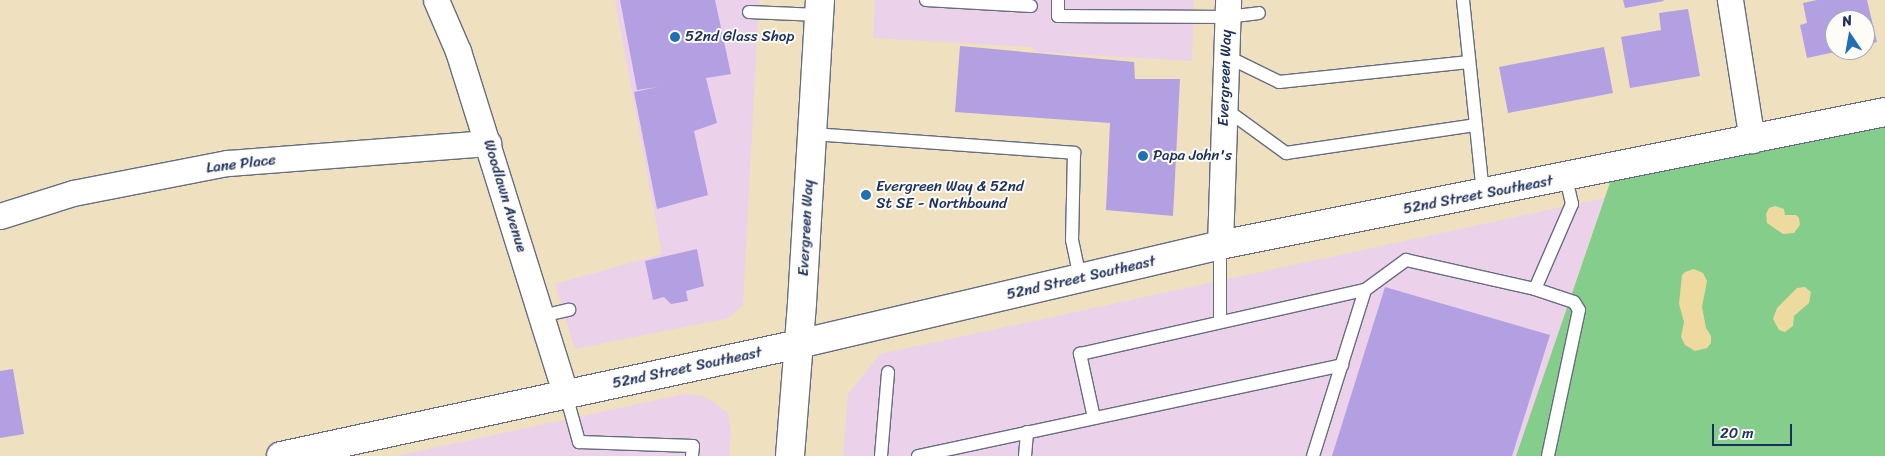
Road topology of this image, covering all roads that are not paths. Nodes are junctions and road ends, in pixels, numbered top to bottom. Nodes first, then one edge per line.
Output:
1 (436, 0) edge
2 (926, 0) edge
3 (933, 0) edge
4 (1058, 0) edge
5 (1463, 0) edge
6 (1730, 0) edge
7 (1032, 6) dead end
8 (819, 7) edge
9 (1228, 9) edge
10 (750, 12) dead end
11 (1260, 13) dead end
12 (1226, 56) junction
13 (1469, 62) junction
14 (1224, 108) junction
15 (1885, 112) edge
16 (1475, 125) junction
17 (812, 134) junction
18 (1752, 140) junction
19 (488, 143) junction
20 (1566, 177) junction
21 (1483, 194) junction
22 (0, 216) edge
23 (1220, 245) junction
24 (1080, 278) junction
25 (1535, 289) junction
26 (1365, 290) junction
27 (569, 310) dead end
28 (542, 316) junction
29 (1220, 322) junction
30 (799, 344) junction
31 (1342, 365) junction
32 (888, 372) dead end
33 (566, 395) junction
34 (1094, 418) junction
35 (1027, 432) junction
36 (337, 450) edge
37 (280, 456) edge
38 (692, 456) edge
39 (790, 456) edge
40 (881, 456) edge
41 (918, 456) edge
42 (1025, 456) edge
43 (1313, 456) edge
44 (1548, 456) edge

1 - 19 street, Woodlawn Avenue
2 - 3 lane
3 - 7 lane
4 - 9 lane
5 - 13 lane
6 - 18 street
8 - 10 lane
8 - 17 street, Evergreen Way
9 - 11 lane
9 - 12 street, Evergreen Way
12 - 13 lane
12 - 14 street, Evergreen Way
13 - 16 lane
14 - 16 lane
14 - 23 street, Evergreen Way
15 - 18 street, 52nd Street Southeast
16 - 21 lane
17 - 24 lane
17 - 30 street, Evergreen Way
18 - 20 street, 52nd Street Southeast
19 - 22 street, Lane Place
19 - 28 street, Woodlawn Avenue
20 - 21 street, 52nd Street Southeast
20 - 25 lane
21 - 23 street, 52nd Street Southeast
23 - 24 street, 52nd Street Southeast
23 - 29 lane
24 - 30 street, 52nd Street Southeast
25 - 26 lane
25 - 44 lane
26 - 29 lane
26 - 31 lane
27 - 28 lane
28 - 33 street, Woodlawn Avenue
29 - 34 lane
30 - 33 street, 52nd Street Southeast
30 - 39 street, Evergreen Way
31 - 34 lane
31 - 43 lane
32 - 40 lane
33 - 36 street, 52nd Street Southeast
33 - 38 lane
34 - 35 lane
35 - 41 lane
35 - 42 lane
36 - 37 street, 52nd Street Southeast

